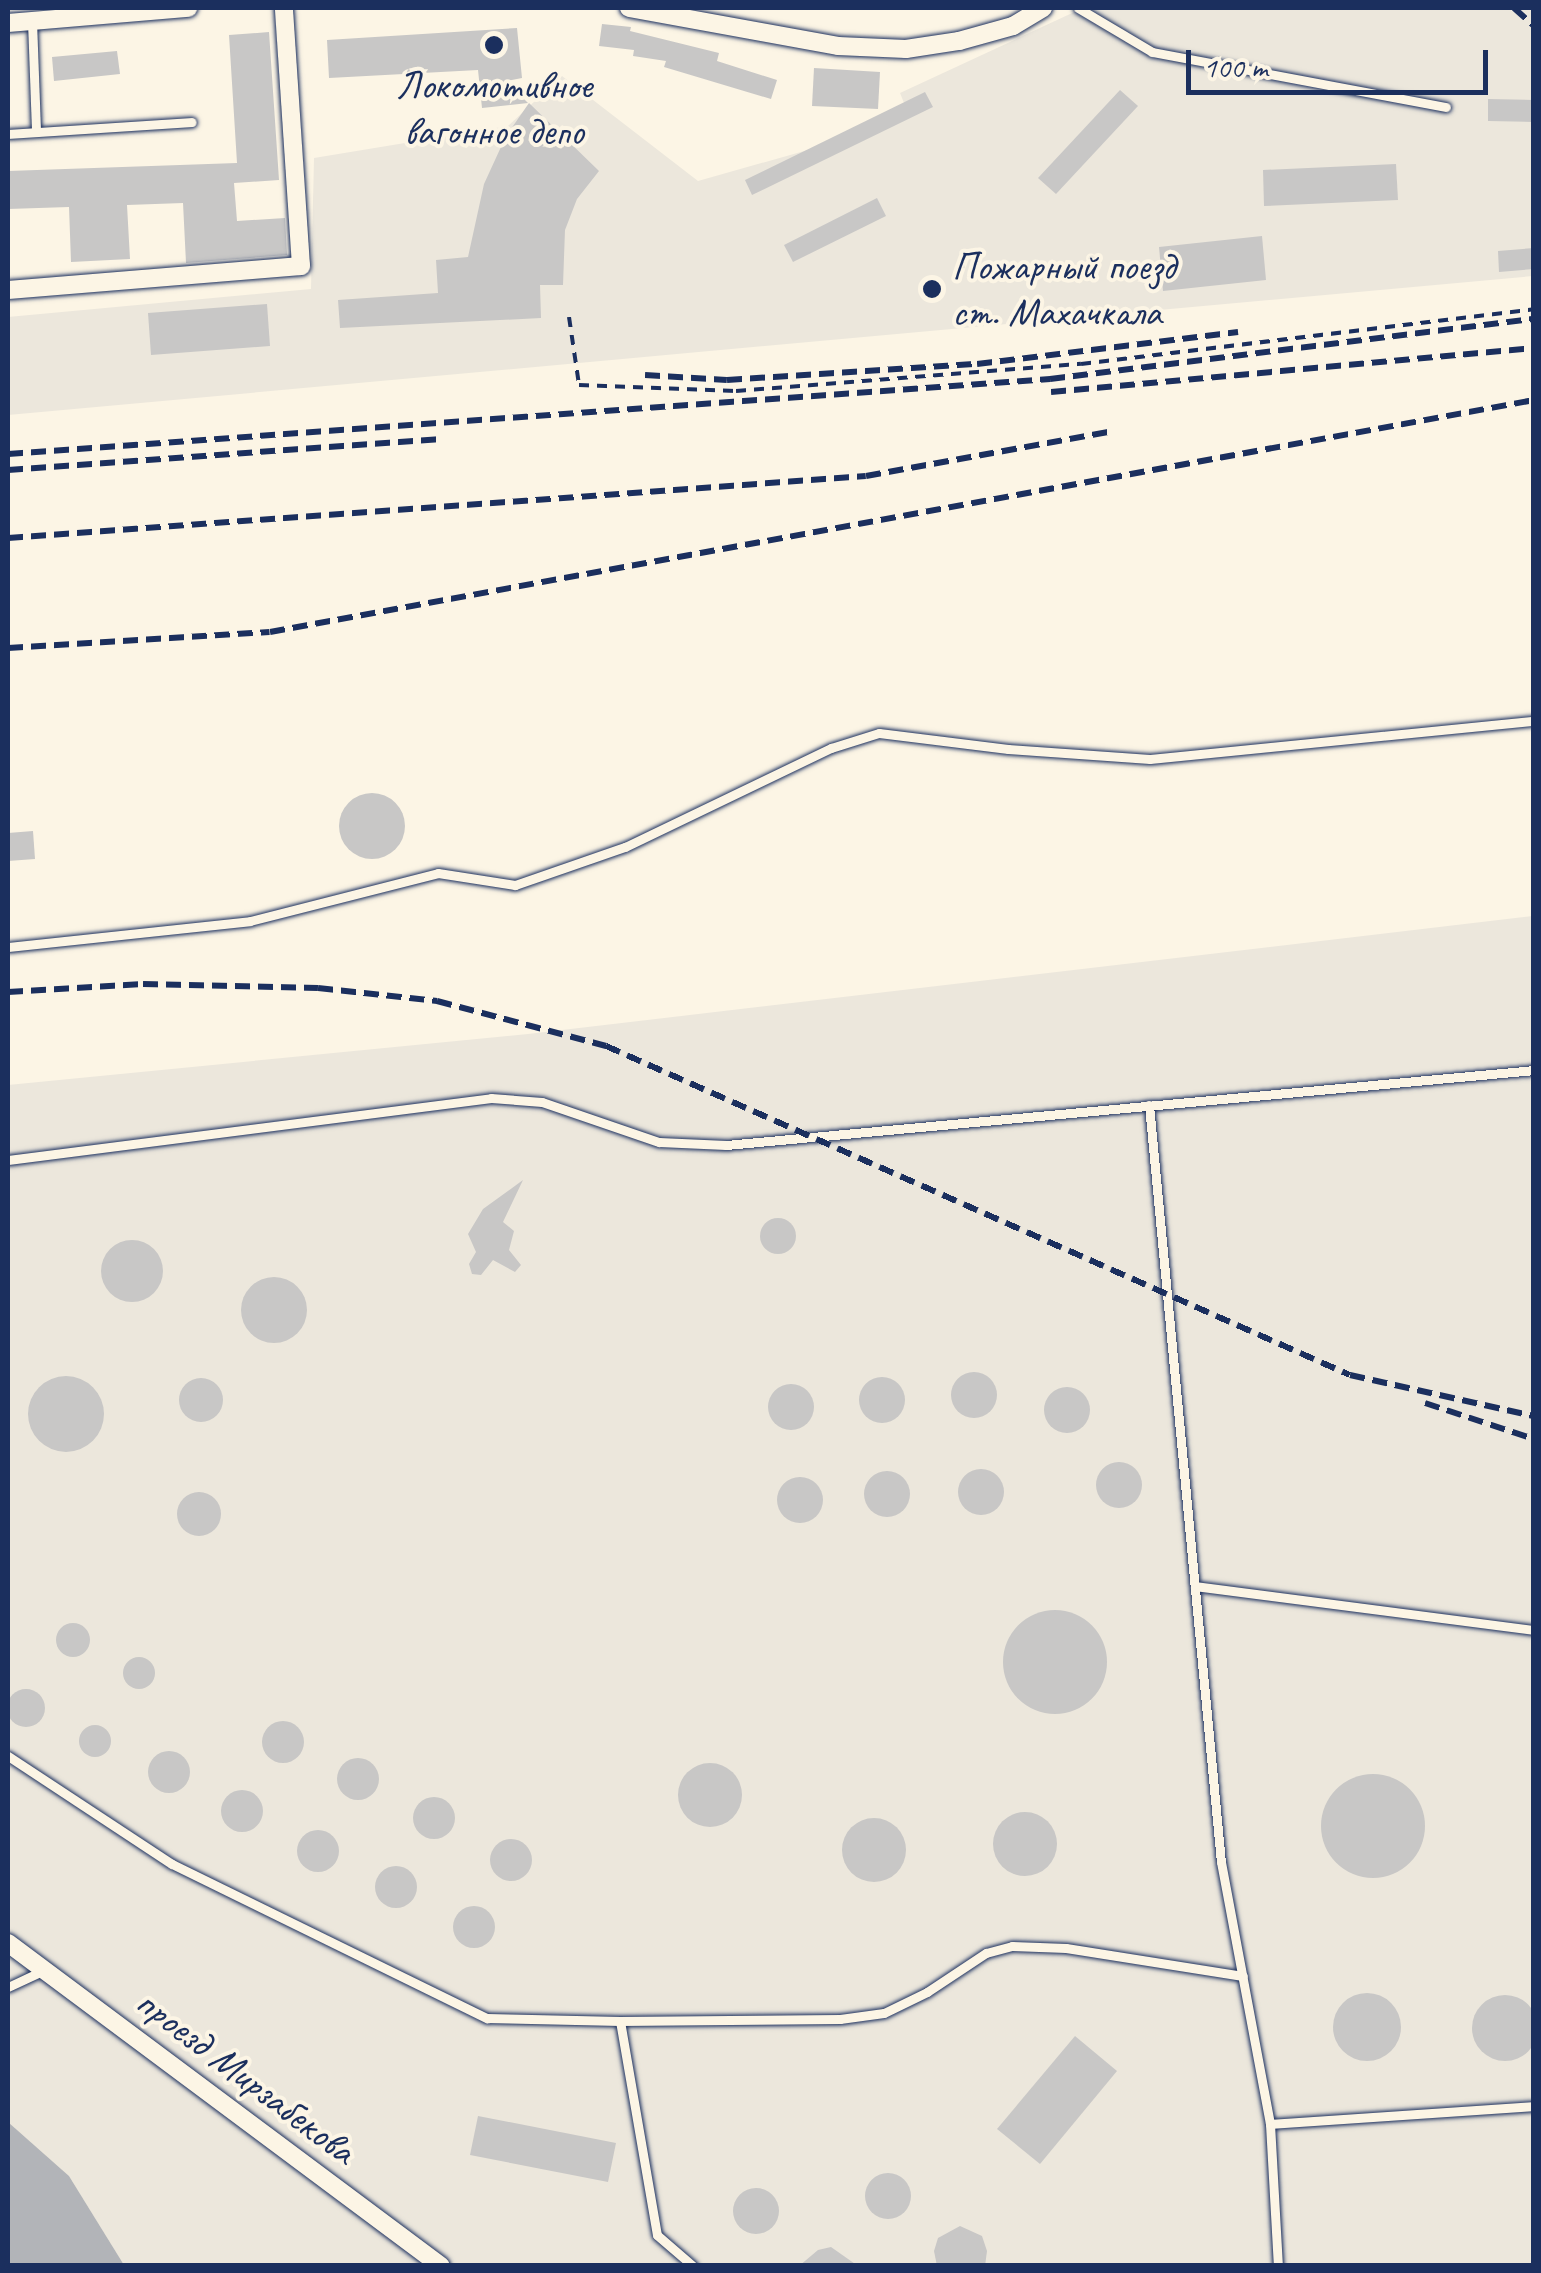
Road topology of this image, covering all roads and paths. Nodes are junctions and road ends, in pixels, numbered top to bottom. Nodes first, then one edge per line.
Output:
1 (188, 8) edge
2 (284, 8) edge
3 (629, 8) edge
4 (1043, 8) edge
5 (1078, 8) edge
6 (32, 22) junction
7 (8, 23) edge
8 (1446, 107) dead end
9 (192, 122) dead end
10 (36, 132) junction
11 (8, 134) edge
12 (8, 290) edge
13 (1534, 310) edge
14 (569, 318) dead end
15 (1534, 721) edge
16 (8, 947) edge
17 (1534, 1070) edge
18 (1149, 1105) junction
19 (8, 1160) edge
20 (1195, 1586) junction
21 (1534, 1630) edge
22 (8, 1756) edge
23 (8, 1943) edge
24 (46, 1970) junction
25 (1242, 1976) junction
26 (8, 1987) edge
27 (620, 2021) junction
28 (1534, 2106) edge
29 (1270, 2124) junction
30 (441, 2266) edge
31 (693, 2266) edge
32 (1278, 2266) edge

1 - 6 street
2 - 12 street
3 - 4 street
5 - 8 lane
6 - 7 street
6 - 10 lane
9 - 10 lane
10 - 11 lane
13 - 14 path
15 - 16 lane
17 - 18 lane
18 - 19 lane
18 - 20 lane
20 - 21 lane
20 - 25 lane
22 - 27 lane
23 - 24 street, проезд Мирзабекова
24 - 26 lane
24 - 30 street, проезд Мирзабекова
25 - 27 lane
25 - 29 lane
27 - 31 lane
28 - 29 lane
29 - 32 lane

